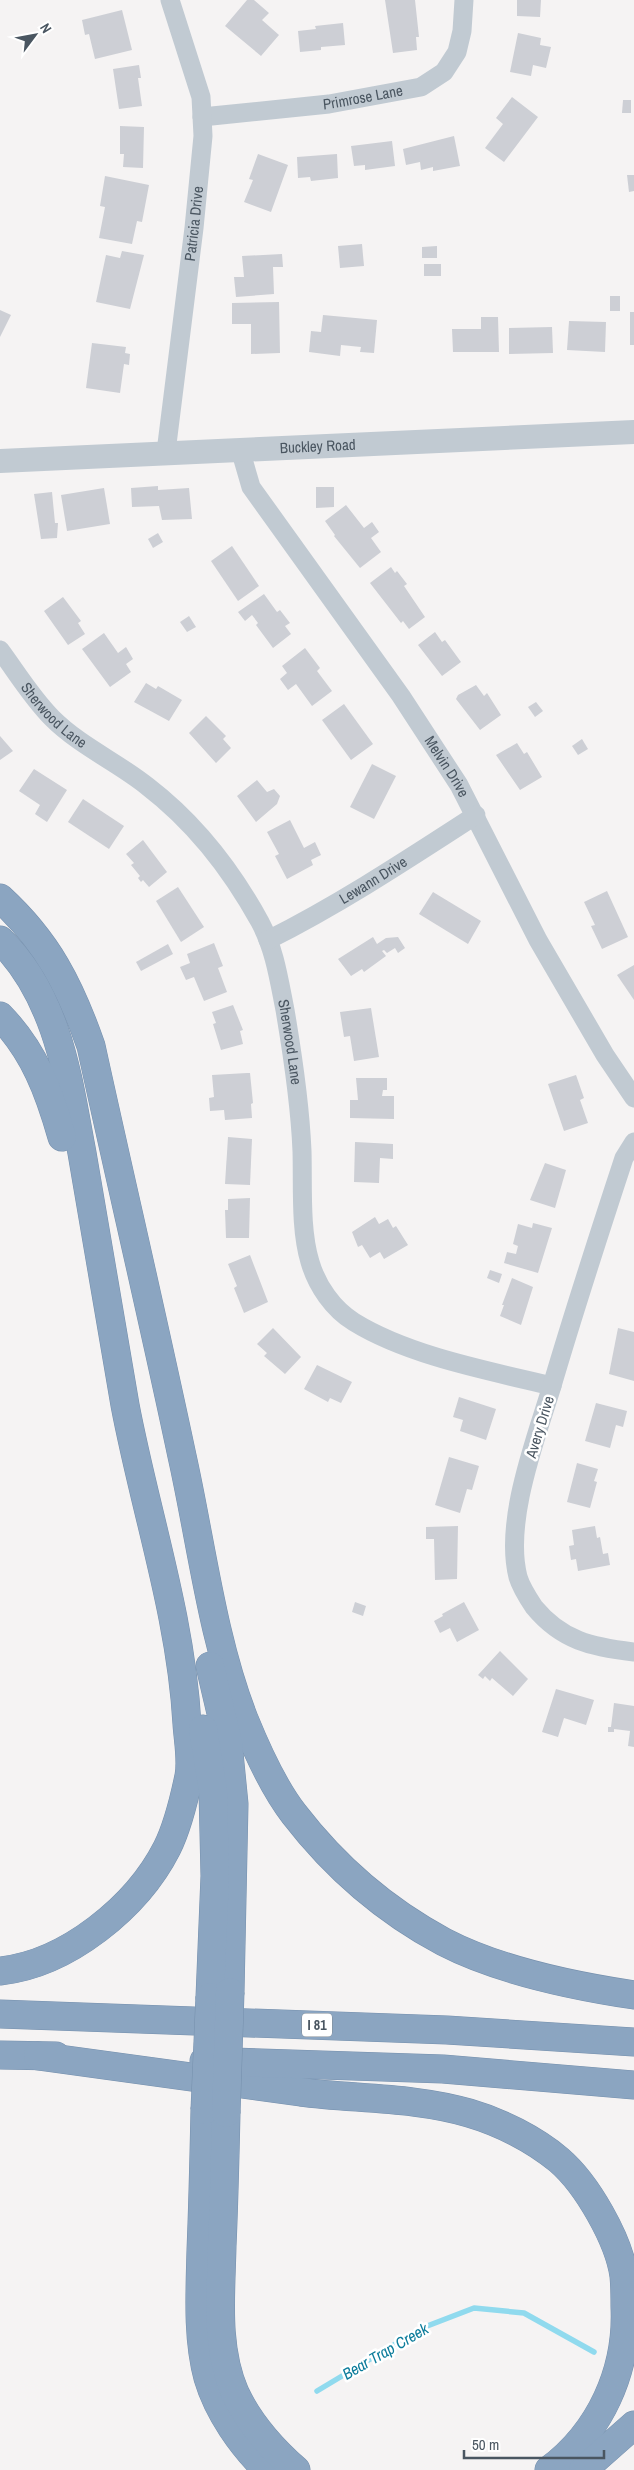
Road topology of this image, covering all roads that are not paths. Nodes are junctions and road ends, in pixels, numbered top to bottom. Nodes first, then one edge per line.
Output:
1 (170, 0) edge
2 (464, 0) edge
3 (202, 116) junction
4 (634, 432) edge
5 (240, 449) junction
6 (166, 452) junction
7 (0, 461) edge
8 (0, 650) edge
9 (476, 815) junction
10 (0, 898) edge
11 (0, 940) edge
12 (268, 940) junction
13 (0, 1016) edge
14 (634, 1098) edge
15 (634, 1142) edge
16 (106, 1283) junction
17 (552, 1386) junction
18 (202, 1551) junction
19 (161, 1561) junction
20 (634, 1652) edge
21 (0, 1971) edge
22 (220, 1994) junction
23 (634, 1995) edge
24 (0, 2014) edge
25 (634, 2042) edge
26 (0, 2055) edge
27 (38, 2056) junction
28 (634, 2085) edge
29 (216, 2111) junction
30 (634, 2425) edge
31 (267, 2470) edge
32 (296, 2470) edge
33 (549, 2470) edge
34 (583, 2470) edge

1 - 3 street, Patricia Drive
2 - 3 street, Primrose Lane
3 - 6 street, Patricia Drive
4 - 5 street, Buckley Road
5 - 6 street, Buckley Road
5 - 9 street, Melvin Drive
6 - 7 street, Buckley Road
8 - 12 street, Sherwood Lane
9 - 12 street, Lewann Drive
9 - 14 street, Melvin Drive
10 - 18 highway
11 - 16 highway
12 - 17 street, Sherwood Lane
13 - 16 highway
15 - 17 street, Avery Drive
16 - 19 highway
17 - 20 street, Avery Drive
18 - 22 highway
18 - 23 highway
19 - 21 highway
19 - 22 highway
22 - 29 highway, bridge
24 - 25 highway, I 81
26 - 27 highway
27 - 28 highway
27 - 33 highway
29 - 31 highway
29 - 32 highway
30 - 34 highway

